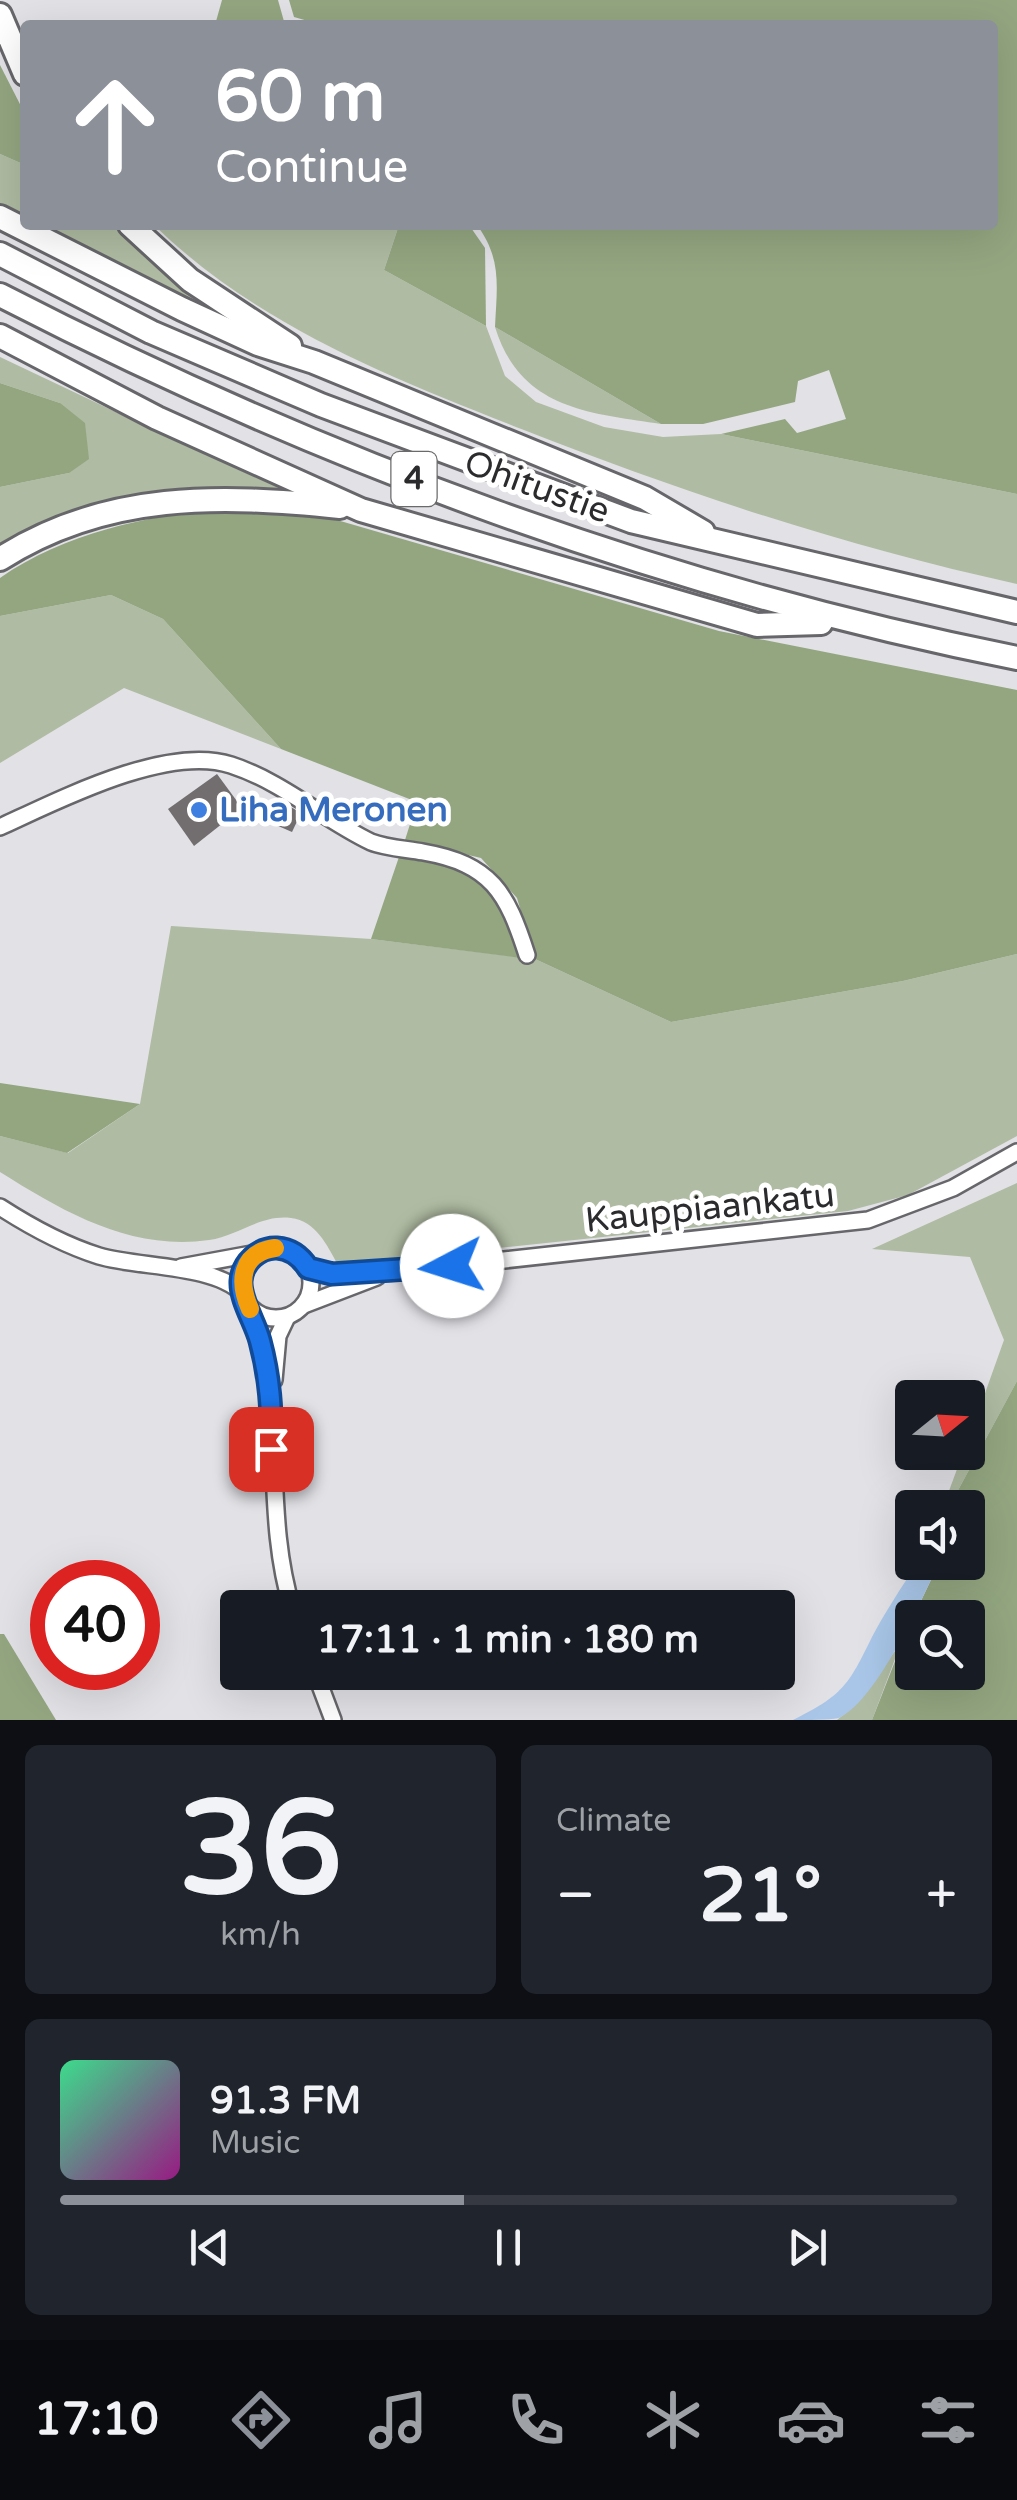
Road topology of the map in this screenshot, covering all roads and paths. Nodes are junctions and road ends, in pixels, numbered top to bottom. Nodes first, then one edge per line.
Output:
1 (0, 16) edge
2 (20, 62) edge
3 (26, 230) edge
4 (135, 230) edge
5 (0, 254) edge
6 (0, 295) edge
7 (0, 336) edge
8 (314, 362) junction
9 (361, 510) junction
10 (716, 541) junction
11 (0, 558) edge
12 (1017, 612) edge
13 (845, 622) junction
14 (1017, 658) edge
15 (0, 827) edge
16 (528, 956) dead end
17 (1017, 1152) edge
18 (0, 1207) edge
19 (257, 1253) junction
20 (168, 1268) junction
21 (308, 1268) junction
22 (395, 1272) junction
23 (245, 1298) junction
24 (304, 1305) junction
25 (287, 1317) junction
26 (272, 1394) junction
27 (288, 1590) edge
28 (322, 1690) edge
29 (332, 1720) edge

1 - 2 highway
3 - 8 highway
4 - 8 highway
5 - 10 highway, Ohitustie / 4
6 - 13 highway, Ohitustie / 4
7 - 9 highway
8 - 10 highway
9 - 11 highway
9 - 13 highway
10 - 12 highway, Ohitustie / 4
13 - 14 highway, Ohitustie / 4
15 - 16 street
17 - 22 street, Kauppiaankatu
18 - 20 street
19 - 20 street
19 - 21 street
19 - 23 street
20 - 23 street
21 - 22 street, Kauppiaankatu
21 - 24 street
22 - 24 street, Kauppiaankatu
23 - 25 street
23 - 26 street
24 - 25 street
25 - 26 street
26 - 27 street
28 - 29 street

